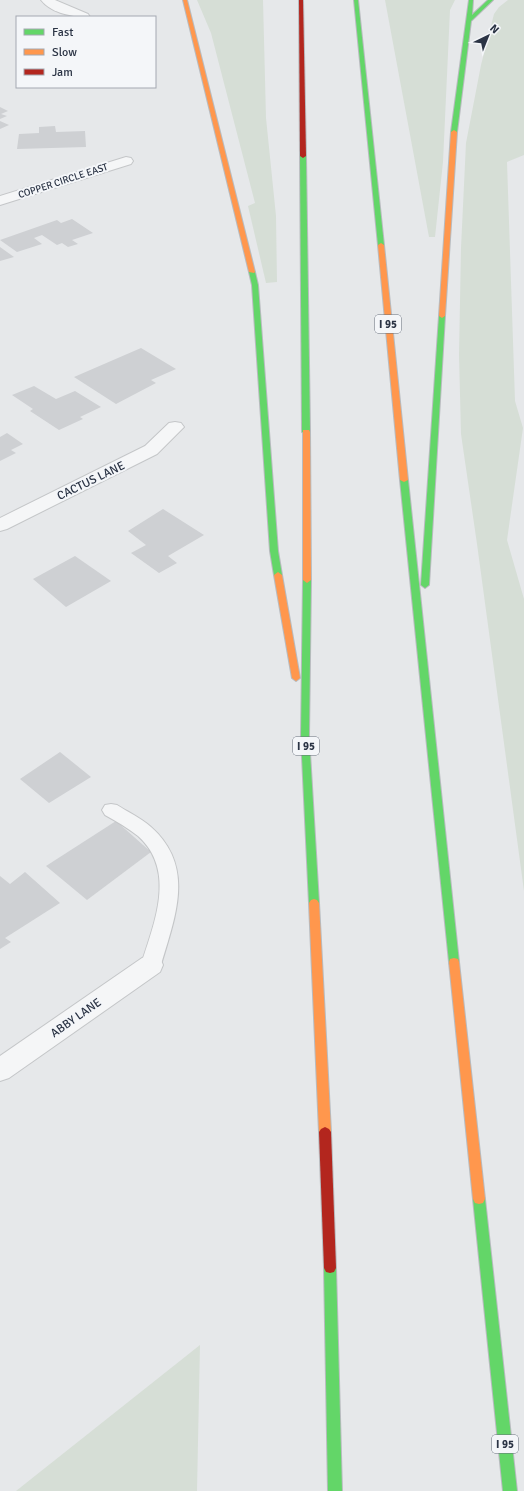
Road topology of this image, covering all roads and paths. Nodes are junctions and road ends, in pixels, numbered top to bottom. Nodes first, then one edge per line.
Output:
1 (47, 0) edge
2 (185, 0) edge
3 (301, 0) edge
4 (356, 0) edge
5 (470, 0) edge
6 (492, 0) edge
7 (81, 16) edge
8 (469, 20) junction
9 (126, 161) dead end
10 (5, 186) dead end
11 (22, 194) junction
12 (0, 201) edge
13 (175, 427) dead end
14 (0, 526) edge
15 (421, 649) junction
16 (305, 736) junction
17 (112, 810) dead end
18 (151, 966) joint
19 (0, 1070) edge
20 (335, 1491) edge
21 (510, 1491) edge

1 - 7 street
2 - 16 highway
3 - 16 highway, I 95
4 - 15 highway, I 95
5 - 8 highway
6 - 8 highway
8 - 15 highway
9 - 11 street, COPPER CIRCLE EAST
10 - 11 street
11 - 12 street, COPPER CIRCLE EAST
13 - 14 street, CACTUS LANE
15 - 21 highway, I 95
16 - 20 highway, I 95
17 - 18 lane
18 - 19 street, ABBY LANE

